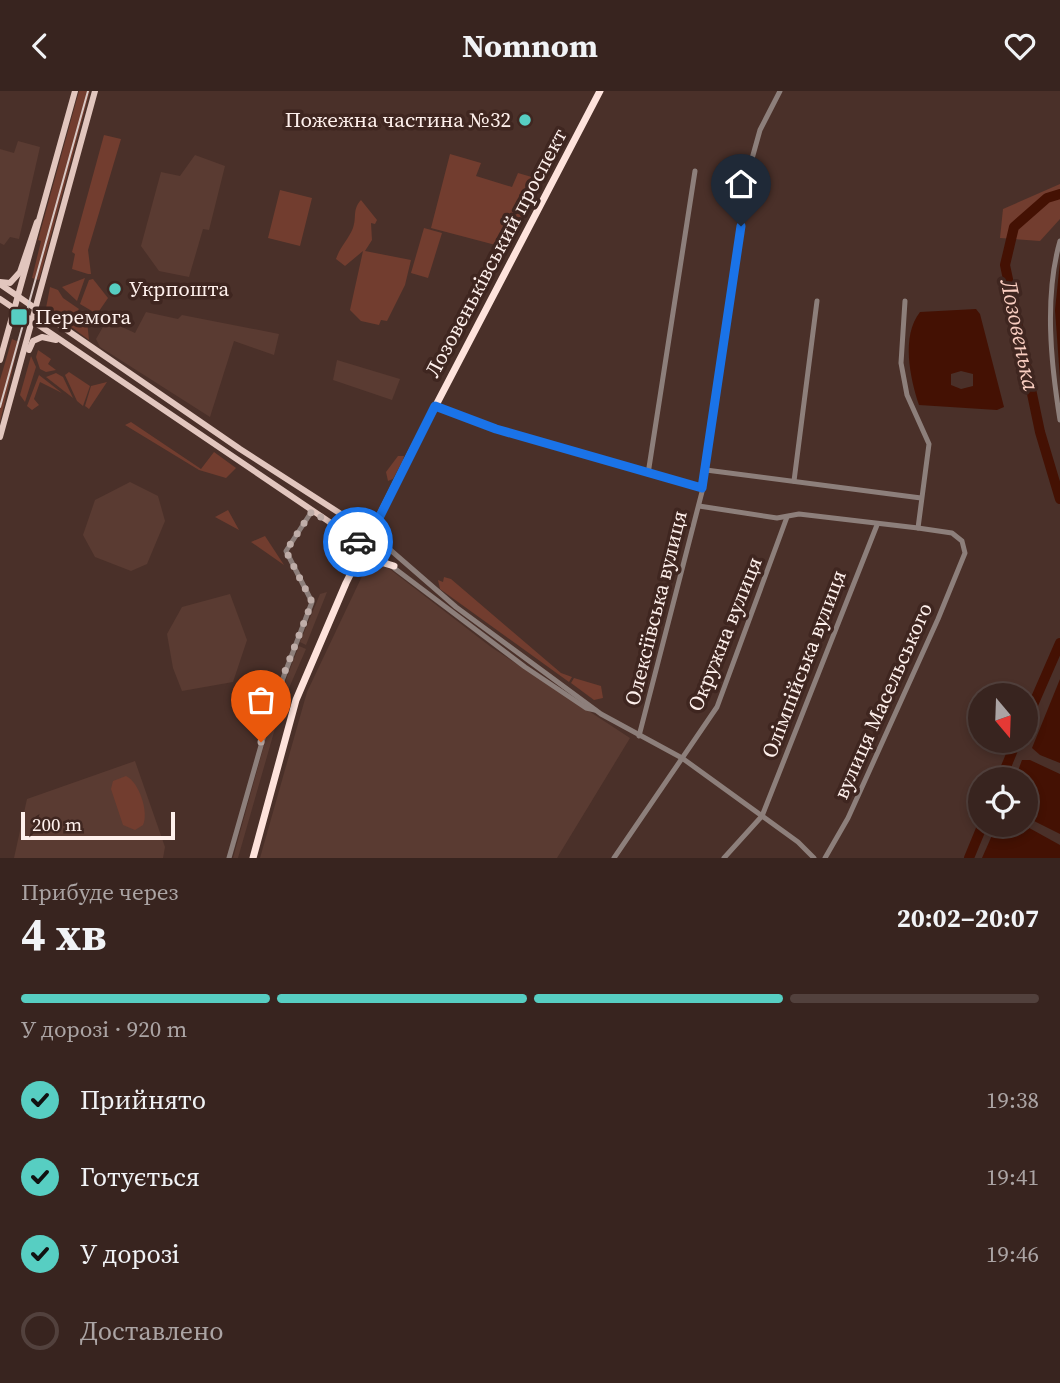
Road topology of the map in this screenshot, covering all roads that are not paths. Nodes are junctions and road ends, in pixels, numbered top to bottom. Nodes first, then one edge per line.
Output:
1 (75, 91) edge
2 (95, 91) edge
3 (600, 91) edge
4 (780, 91) edge
5 (695, 171) dead end
6 (43, 211) junction
7 (1060, 241) edge
8 (0, 283) edge
9 (19, 296) junction
10 (0, 299) edge
11 (817, 301) dead end
12 (905, 301) dead end
13 (15, 309) junction
14 (37, 309) junction
15 (34, 321) junction
16 (69, 347) junction
17 (0, 360) edge
18 (11, 396) junction
19 (435, 406) junction
20 (1060, 420) edge
21 (0, 437) edge
22 (706, 470) junction
23 (648, 474) junction
24 (794, 481) junction
25 (702, 488) junction
26 (921, 498) junction
27 (699, 506) junction
28 (312, 511) junction
29 (786, 517) junction
30 (877, 524) junction
31 (918, 529) junction
32 (372, 534) junction
33 (365, 546) junction
34 (394, 566) junction
35 (354, 567) junction
36 (423, 579) junction
37 (419, 586) junction
38 (596, 711) junction
39 (639, 736) junction
40 (682, 758) junction
41 (762, 816) junction
42 (229, 858) edge
43 (253, 858) edge
44 (614, 858) edge
45 (724, 858) edge
46 (814, 858) edge
47 (825, 858) edge

1 - 6 main road
2 - 14 main road
3 - 19 highway, Лозовеньківський проспект
4 - 22 street, Олексіївська вулиця
5 - 23 street
6 - 8 main road
6 - 9 main road
7 - 20 street
8 - 9 main road
9 - 13 main road
9 - 14 main road
10 - 13 main road
11 - 24 street
12 - 26 street
13 - 15 main road
13 - 17 main road
14 - 15 main road
14 - 32 main road
15 - 16 main road
15 - 18 main road
16 - 18 main road
16 - 28 main road
18 - 21 main road
19 - 23 street
19 - 32 highway, Лозовеньківський проспект
22 - 24 street
22 - 25 street, Олексіївська вулиця
23 - 25 street
24 - 26 street
25 - 27 street, Олексіївська вулиця
26 - 31 street
27 - 29 street
27 - 39 street, Олексіївська вулиця
28 - 33 main road
28 - 42 street
29 - 30 street
29 - 40 street, Окружна вулиця
30 - 31 street
30 - 41 street, Олімпійська вулиця
31 - 47 street, вулиця Масельського
32 - 33 highway, Лозовеньківський проспект
32 - 36 street
33 - 34 street
33 - 35 highway, Лозовеньківський проспект
34 - 35 highway
34 - 37 street
35 - 43 highway, Лозовеньківський проспект
36 - 37 street
36 - 38 street
37 - 38 street
38 - 39 street
39 - 40 street
40 - 41 street
40 - 44 street, Окружна вулиця
41 - 45 street
41 - 46 street

